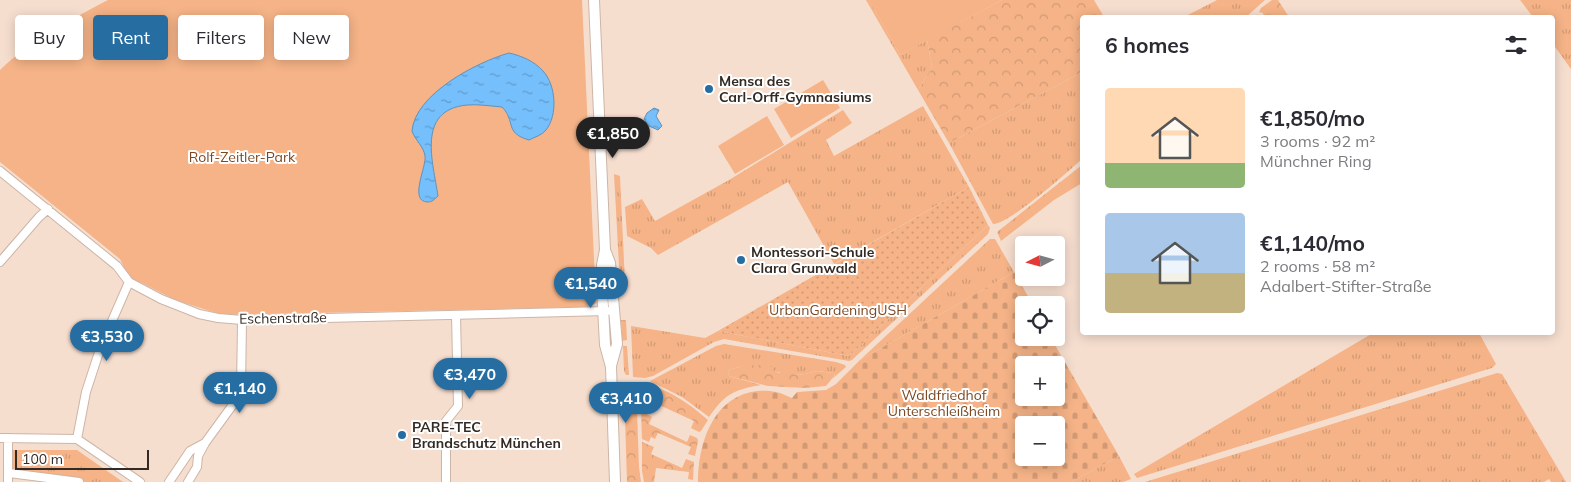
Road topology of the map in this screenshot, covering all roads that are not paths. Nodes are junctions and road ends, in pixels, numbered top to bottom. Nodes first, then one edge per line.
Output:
1 (594, 0) edge
2 (0, 171) edge
3 (48, 209) junction
4 (605, 250) junction
5 (0, 262) edge
6 (129, 282) junction
7 (614, 310) junction
8 (603, 311) junction
9 (456, 315) junction
10 (242, 320) junction
11 (611, 367) junction
12 (4, 438) edge
13 (77, 439) junction
14 (205, 443) junction
15 (9, 473) junction
16 (8, 482) edge
17 (79, 482) edge
18 (140, 482) edge
19 (169, 482) edge
20 (188, 482) edge
21 (446, 482) edge
22 (615, 482) edge

1 - 4 main road
2 - 3 street, Eschenstraße
3 - 5 street
3 - 6 street, Eschenstraße
4 - 7 main road
4 - 8 main road
6 - 10 street, Eschenstraße
6 - 13 street
7 - 8 street, Eschenstraße
7 - 11 main road
8 - 9 street, Eschenstraße
8 - 11 main road
9 - 10 street, Eschenstraße
9 - 21 street
10 - 14 street
11 - 22 main road
12 - 13 street
12 - 15 street
13 - 18 street
14 - 19 street
14 - 20 street
15 - 16 street
15 - 17 street

